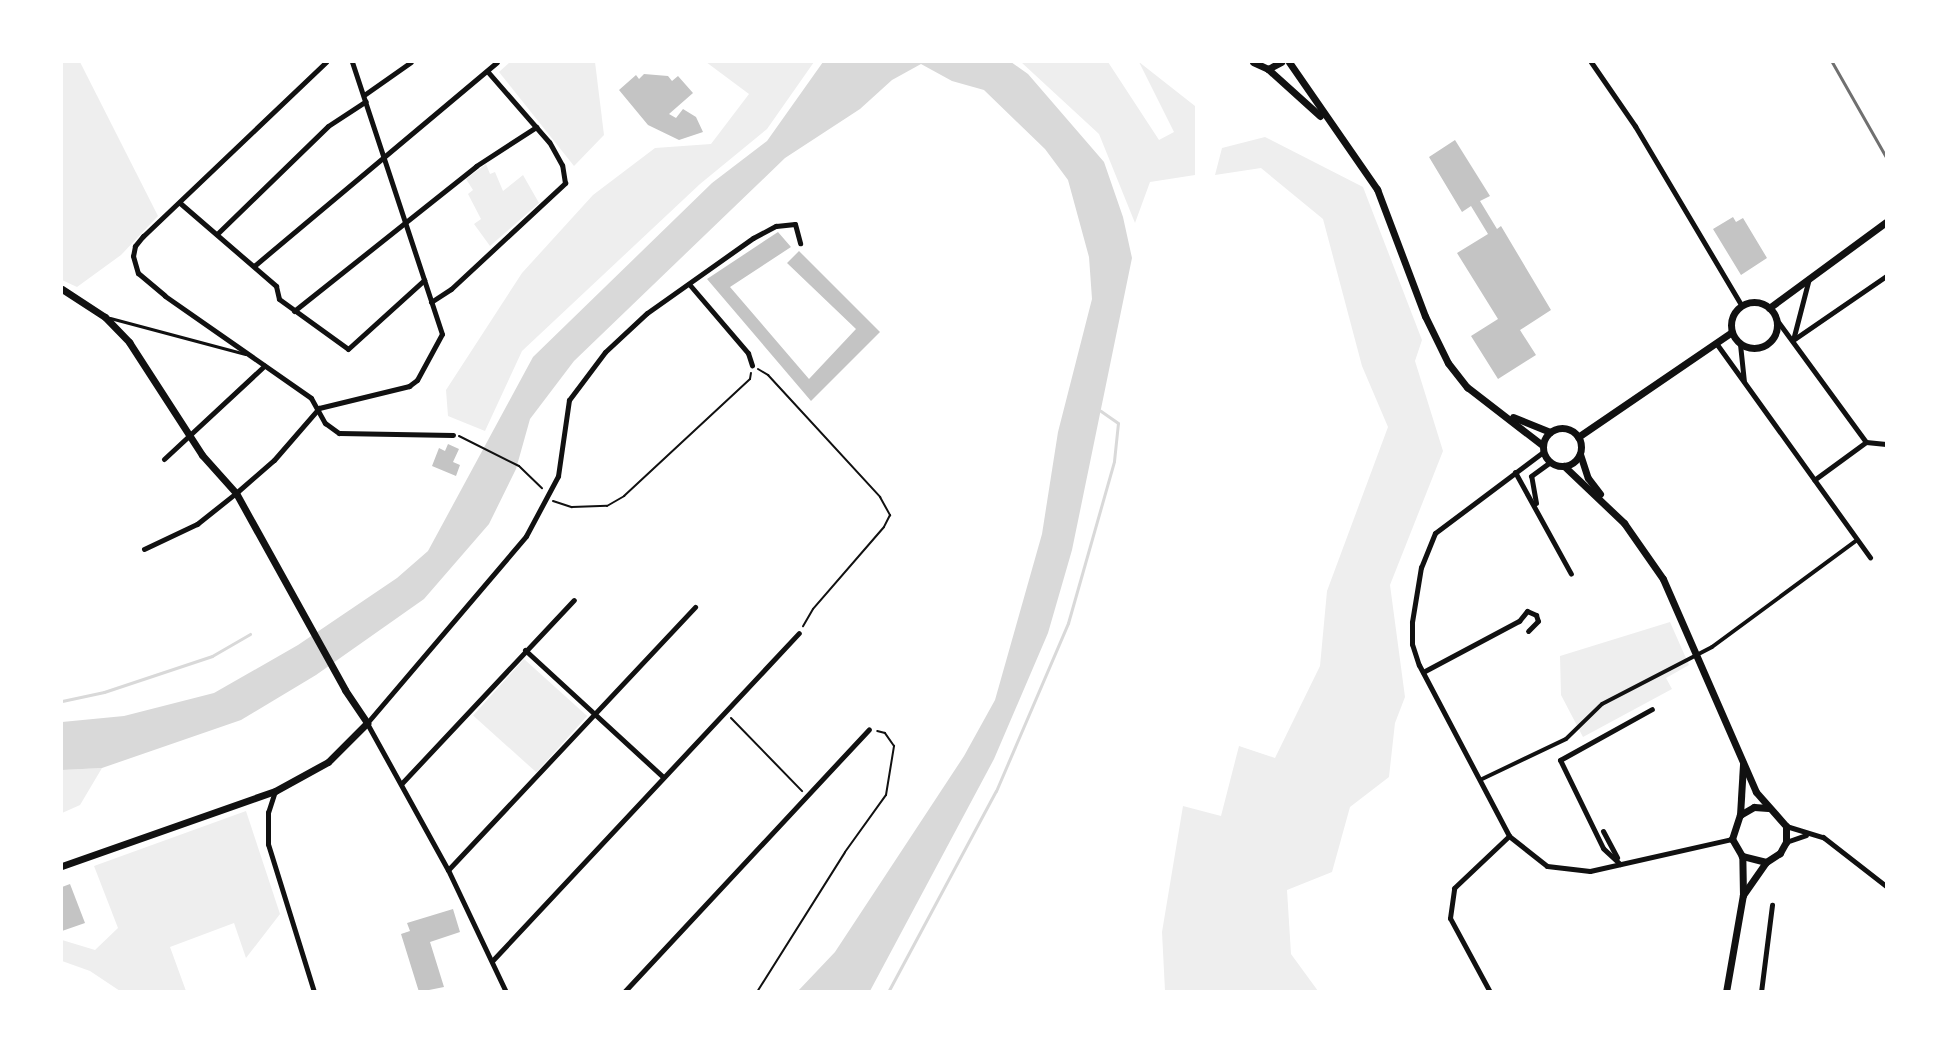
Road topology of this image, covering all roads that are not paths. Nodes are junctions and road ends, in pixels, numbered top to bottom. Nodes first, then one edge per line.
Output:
1 (326, 62) edge
2 (352, 62) edge
3 (411, 62) edge
4 (497, 62) edge
5 (1253, 62) edge
6 (1281, 62) edge
7 (1289, 62) edge
8 (1591, 62) edge
9 (1268, 69) junction
10 (487, 71) junction
11 (365, 98) junction
12 (1328, 123) junction
13 (536, 127) junction
14 (384, 157) junction
15 (180, 203) junction
16 (1887, 222) edge
17 (405, 223) junction
18 (218, 233) junction
19 (800, 243) dead end
20 (254, 266) junction
21 (1887, 276) edge
22 (1809, 278) junction
23 (424, 280) junction
24 (689, 284) junction
25 (62, 289) edge
26 (431, 302) junction
27 (1742, 306) junction
28 (1769, 308) junction
29 (294, 311) junction
30 (105, 317) junction
31 (1776, 319) junction
32 (1731, 332) junction
33 (1793, 340) junction
34 (1716, 343) junction
35 (1740, 344) junction
36 (247, 355) junction
37 (264, 366) junction
38 (752, 366) road end
39 (1745, 383) junction
40 (319, 408) junction
41 (1509, 415) junction
42 (1550, 432) junction
43 (453, 435) road end
44 (191, 437) junction
45 (1578, 437) junction
46 (1866, 442) junction
47 (1887, 444) edge
48 (1543, 449) junction
49 (1580, 454) junction
50 (164, 459) dead end
51 (1550, 462) junction
52 (1564, 466) junction
53 (1515, 472) junction
54 (1814, 480) junction
55 (236, 493) junction
56 (1608, 506) junction
57 (1538, 510) junction
58 (1857, 540) junction
59 (144, 549) dead end
60 (1870, 557) dead end
61 (1571, 574) dead end
62 (574, 600) dead end
63 (695, 607) dead end
64 (1528, 631) dead end
65 (799, 633) road end
66 (525, 650) junction
67 (1697, 654) junction
68 (1423, 672) junction
69 (1652, 709) dead end
70 (595, 713) junction
71 (367, 723) junction
72 (869, 729) road end
73 (1743, 764) junction
74 (662, 776) junction
75 (1480, 780) junction
76 (402, 783) junction
77 (275, 791) junction
78 (1768, 808) junction
79 (1740, 815) junction
80 (1786, 825) junction
81 (1604, 831) dead end
82 (1806, 835) junction
83 (1509, 836) junction
84 (1732, 839) junction
85 (1786, 842) junction
86 (1742, 856) junction
87 (1619, 861) junction
88 (1766, 862) junction
89 (62, 866) edge
90 (448, 870) junction
91 (1887, 886) edge
92 (1743, 896) junction
93 (1772, 905) dead end
94 (492, 961) junction
95 (314, 992) edge
96 (506, 992) edge
97 (624, 992) edge
98 (1490, 992) edge
99 (1726, 992) edge
100 (1761, 992) edge

1 - 15 street
2 - 11 street
3 - 11 street
4 - 10 street
5 - 9 street
6 - 9 street
7 - 12 street
8 - 27 street
9 - 12 street
10 - 13 street
10 - 14 street
11 - 14 street
11 - 18 street
12 - 41 street
13 - 17 street
13 - 26 street
14 - 17 street
14 - 20 street
15 - 18 street
15 - 36 street
16 - 22 street
17 - 23 street
17 - 29 street
18 - 20 street
19 - 24 street
20 - 29 street
21 - 33 street
22 - 28 street
22 - 33 street
23 - 26 street
23 - 29 street
24 - 38 street
24 - 71 street
25 - 30 street
26 - 40 street
27 - 28 street
27 - 32 street
28 - 31 street
30 - 36 lane
30 - 44 street
31 - 33 street
31 - 35 street
32 - 34 street
32 - 35 street
33 - 46 street
34 - 39 street
34 - 45 street
35 - 39 street
36 - 37 street
37 - 40 street
37 - 44 street
39 - 54 street
40 - 43 street
40 - 55 street
41 - 42 street
41 - 48 street
42 - 45 street
42 - 48 street
44 - 50 street
44 - 55 street
45 - 49 street
46 - 47 street
46 - 54 street
48 - 51 street
48 - 53 street
49 - 52 street
49 - 56 street
51 - 52 street
51 - 57 street
52 - 56 street
53 - 57 street
53 - 68 street
54 - 58 street
55 - 59 street
55 - 71 street
56 - 67 street
57 - 61 street
58 - 60 street
58 - 67 street
62 - 66 street
63 - 70 street
64 - 68 street
65 - 74 street
66 - 70 street
66 - 76 street
67 - 73 street
67 - 75 street
68 - 75 street
69 - 87 street
70 - 74 street
70 - 90 street
71 - 76 street
71 - 77 street
72 - 97 street
73 - 78 street
73 - 79 street
74 - 94 street
75 - 83 street
76 - 90 street
77 - 89 street
77 - 95 street
78 - 79 street
78 - 80 street
79 - 84 street
80 - 82 street
80 - 85 street
81 - 87 street
82 - 85 street
82 - 91 street
83 - 87 street
83 - 98 street
84 - 86 street
84 - 87 street
85 - 88 street
86 - 88 street
86 - 92 street
88 - 92 street
90 - 94 street
92 - 99 street
93 - 100 street
94 - 96 street

